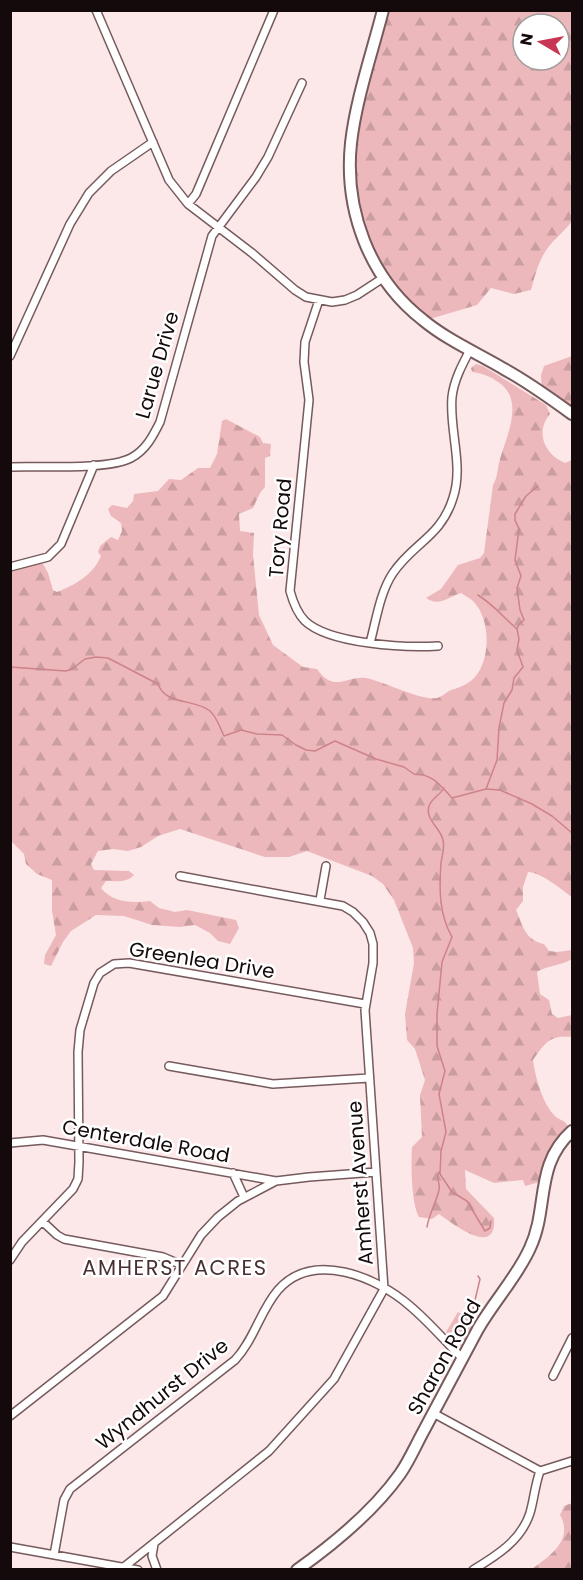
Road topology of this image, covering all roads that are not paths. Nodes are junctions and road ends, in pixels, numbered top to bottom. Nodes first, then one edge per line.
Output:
1 (96, 10) edge
2 (274, 10) edge
3 (383, 10) edge
4 (302, 83) dead end
5 (153, 142) junction
6 (188, 204) junction
7 (218, 228) junction
8 (383, 278) junction
9 (319, 300) junction
10 (470, 350) junction
11 (10, 356) edge
12 (573, 414) edge
13 (94, 465) junction
14 (10, 467) edge
15 (10, 567) edge
16 (370, 643) junction
17 (438, 646) dead end
18 (326, 866) dead end
19 (180, 876) dead end
20 (320, 900) junction
21 (365, 1004) junction
22 (169, 1066) dead end
23 (369, 1078) junction
24 (573, 1131) edge
25 (10, 1143) edge
26 (79, 1146) junction
27 (376, 1172) junction
28 (233, 1173) junction
29 (276, 1181) junction
30 (244, 1197) junction
31 (43, 1222) junction
32 (10, 1260) edge
33 (182, 1265) junction
34 (384, 1289) junction
35 (573, 1338) edge
36 (462, 1358) junction
37 (553, 1376) dead end
38 (433, 1413) junction
39 (10, 1416) edge
40 (573, 1461) edge
41 (540, 1471) junction
42 (154, 1544) junction
43 (10, 1547) edge
44 (54, 1555) junction
45 (124, 1567) junction
46 (138, 1569) edge
47 (158, 1569) edge
48 (297, 1569) edge
49 (473, 1569) edge

1 - 5 street
2 - 6 street
3 - 8 street
4 - 7 street, Larue Drive
5 - 6 street
5 - 11 street
6 - 7 street
7 - 9 street
7 - 13 street, Larue Drive
8 - 9 street
8 - 10 street
9 - 16 street, Tory Road
10 - 12 street
10 - 16 street
13 - 14 street, Larue Drive
13 - 15 street
16 - 17 street, Tory Road
18 - 20 street
19 - 20 street, Amherst Avenue
20 - 21 street, Amherst Avenue
21 - 23 street, Amherst Avenue
21 - 26 street, Greenlea Drive
22 - 23 street
23 - 27 street, Amherst Avenue
24 - 36 street, Sharon Road
25 - 26 street, Centerdale Road
26 - 28 street, Centerdale Road
26 - 31 street, Greenlea Drive
27 - 29 street
27 - 34 street, Amherst Avenue
28 - 29 street, Centerdale Road
28 - 30 street
29 - 30 street
30 - 33 street
31 - 32 street, Greenlea Drive
31 - 33 street
33 - 39 street
34 - 36 street, Wyndhurst Drive
34 - 42 street, Amherst Avenue
34 - 44 street, Wyndhurst Drive
35 - 37 street
36 - 38 street, Sharon Road
38 - 41 street
38 - 48 street, Sharon Road
40 - 41 street
41 - 49 street
42 - 45 street, Amherst Avenue
42 - 47 street
43 - 44 street
44 - 45 street
45 - 46 street

